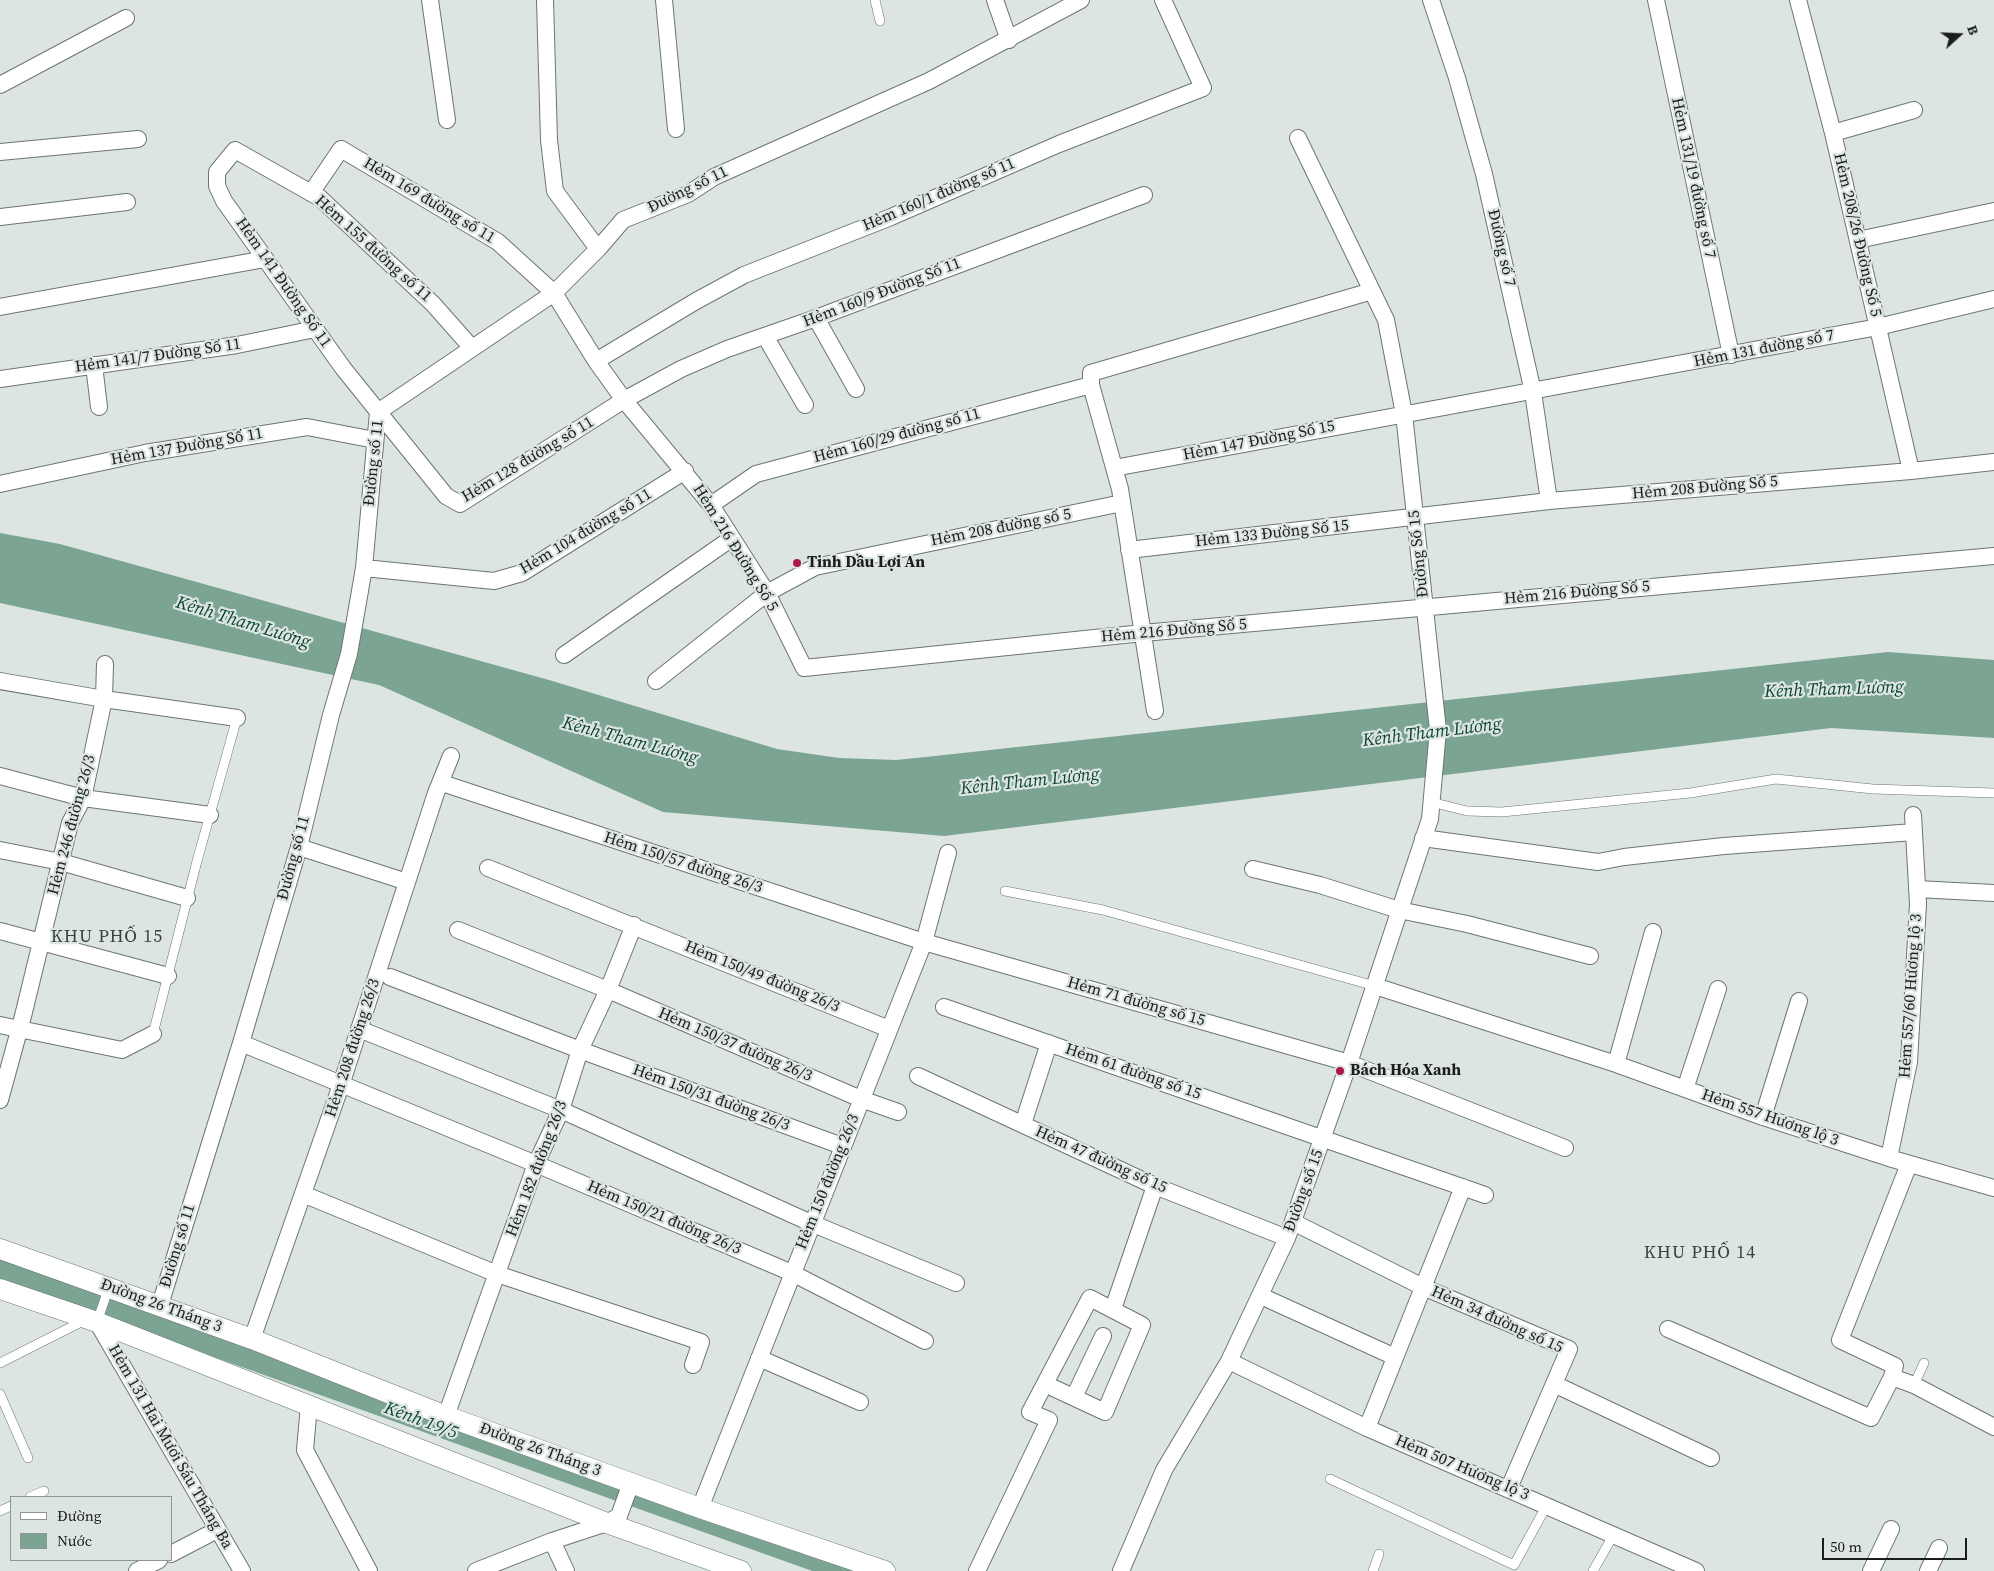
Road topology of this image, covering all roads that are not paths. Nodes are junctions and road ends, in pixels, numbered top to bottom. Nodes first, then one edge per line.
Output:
1 (430, 0) edge
2 (545, 0) edge
3 (664, 0) edge
4 (874, 0) edge
5 (995, 0) edge
6 (1081, 0) edge
7 (1162, 0) edge
8 (1431, 0) edge
9 (1656, 0) edge
10 (1803, 1) edge
11 (126, 18) dead end
12 (880, 22) dead end
13 (1009, 40) junction
14 (0, 85) edge
15 (1914, 110) dead end
16 (447, 120) dead end
17 (676, 129) dead end
18 (1833, 133) junction
19 (1298, 138) dead end
20 (138, 139) dead end
21 (235, 150) joint
22 (0, 152) edge
23 (311, 193) junction
24 (1144, 195) dead end
25 (128, 202) dead end
26 (1994, 211) edge
27 (0, 217) edge
28 (1858, 240) junction
29 (598, 249) junction
30 (266, 259) junction
31 (1372, 291) junction
32 (554, 293) junction
33 (1994, 299) edge
34 (0, 306) edge
35 (816, 318) junction
36 (1878, 327) junction
37 (315, 329) junction
38 (765, 336) junction
39 (472, 348) junction
40 (1730, 355) junction
41 (596, 361) junction
42 (94, 365) junction
43 (0, 379) edge
44 (1091, 379) junction
45 (856, 389) dead end
46 (1533, 392) junction
47 (624, 400) junction
48 (805, 405) dead end
49 (99, 408) dead end
50 (378, 412) junction
51 (1404, 414) junction
52 (375, 440) junction
53 (1994, 462) edge
54 (1114, 468) junction
55 (685, 471) junction
56 (1911, 472) junction
57 (0, 484) edge
58 (1548, 501) junction
59 (1122, 503) junction
60 (711, 505) junction
61 (1416, 517) junction
62 (732, 538) junction
63 (1129, 550) junction
64 (1994, 556) edge
65 (364, 568) junction
66 (767, 592) junction
67 (1424, 608) junction
68 (1143, 633) junction
69 (564, 655) dead end
70 (104, 664) dead end
71 (0, 681) edge
72 (656, 681) dead end
73 (104, 699) junction
74 (1155, 711) dead end
75 (237, 718) joint
76 (451, 756) dead end
77 (0, 776) edge
78 (442, 783) junction
79 (1994, 793) edge
80 (1431, 796) junction
81 (83, 798) junction
82 (210, 815) junction
83 (1913, 815) dead end
84 (1914, 832) junction
85 (1423, 838) junction
86 (298, 848) junction
87 (0, 850) edge
88 (948, 853) dead end
89 (61, 862) junction
90 (488, 868) dead end
91 (1254, 869) dead end
92 (408, 882) junction
93 (1917, 889) junction
94 (1005, 891) dead end
95 (1994, 893) edge
96 (188, 898) junction
97 (1399, 910) junction
98 (634, 925) junction
99 (458, 930) dead end
100 (0, 931) edge
101 (1653, 932) dead end
102 (41, 942) junction
103 (924, 942) junction
104 (1590, 956) dead end
105 (168, 976) junction
106 (390, 977) dead end
107 (1374, 986) junction
108 (1718, 989) dead end
109 (608, 990) junction
110 (1798, 1001) dead end
111 (944, 1007) dead end
112 (0, 1025) edge
113 (359, 1029) junction
114 (889, 1029) junction
115 (20, 1030) junction
116 (153, 1034) joint
117 (242, 1042) junction
118 (1049, 1043) junction
119 (580, 1050) junction
120 (1349, 1063) junction
121 (1616, 1064) junction
122 (918, 1076) dead end
123 (341, 1085) junction
124 (1685, 1089) junction
125 (861, 1099) junction
126 (0, 1100) edge
127 (561, 1110) junction
128 (898, 1112) dead end
129 (1763, 1117) junction
130 (1023, 1124) junction
131 (1323, 1137) junction
132 (842, 1146) junction
133 (1565, 1148) dead end
134 (1889, 1158) junction
135 (536, 1164) junction
136 (1909, 1164) junction
137 (1155, 1186) junction
138 (1463, 1187) junction
139 (1994, 1188) edge
140 (303, 1194) junction
141 (1485, 1195) dead end
142 (811, 1222) junction
143 (1290, 1230) junction
144 (0, 1249) edge
145 (792, 1273) junction
146 (497, 1274) junction
147 (956, 1283) dead end
148 (1423, 1287) junction
149 (0, 1289) edge
150 (108, 1290) junction
151 (1261, 1296) junction
152 (160, 1305) junction
153 (1113, 1309) junction
154 (92, 1320) junction
155 (1668, 1329) dead end
156 (1103, 1336) dead end
157 (252, 1339) junction
158 (926, 1341) dead end
159 (1395, 1357) junction
160 (759, 1358) junction
161 (1228, 1361) junction
162 (0, 1363) edge
163 (1924, 1363) dead end
164 (693, 1365) dead end
165 (1892, 1377) junction
166 (1045, 1384) junction
167 (1554, 1384) junction
168 (1914, 1385) junction
169 (0, 1394) edge
170 (1074, 1398) junction
171 (860, 1402) dead end
172 (309, 1405) junction
173 (446, 1416) junction
174 (1367, 1428) junction
175 (1994, 1428) edge
176 (28, 1458) dead end
177 (1711, 1458) dead end
178 (1330, 1479) dead end
179 (630, 1487) junction
180 (1509, 1488) junction
181 (44, 1491) dead end
182 (32, 1496) edge
183 (1547, 1505) junction
184 (700, 1508) junction
185 (613, 1519) junction
186 (1891, 1529) dead end
187 (217, 1530) junction
188 (1614, 1534) junction
189 (552, 1541) junction
190 (1939, 1548) dead end
191 (172, 1553) edge
192 (1379, 1554) dead end
193 (157, 1561) edge
194 (1657, 1564) edge
195 (137, 1571) edge
196 (242, 1571) edge
197 (368, 1571) edge
198 (476, 1571) edge
199 (566, 1571) edge
200 (741, 1571) edge
201 (885, 1571) edge
202 (977, 1571) edge
203 (1121, 1571) edge
204 (1372, 1571) edge
205 (1593, 1571) edge
206 (1696, 1571) edge
207 (1871, 1571) edge
208 (1928, 1571) edge

1 - 16 street
2 - 29 street
3 - 17 street
4 - 12 lane
5 - 13 street
6 - 13 street, Đường số 11
7 - 41 street, Hẻm 160/1 đường số 11
8 - 46 street, Đường số 7
9 - 40 street, Hẻm 131/19 đường số 7
10 - 18 street, Hẻm 208/26 Đường Số 5
11 - 14 street
13 - 29 street, Đường số 11
15 - 18 street
18 - 28 street, Hẻm 208/26 Đường Số 5
19 - 31 street
20 - 22 street
21 - 23 street, Hẻm 155 đường số 11
21 - 30 street, Hẻm 141 Đường Số 11
23 - 32 street, Hẻm 169 đường số 11
23 - 39 street, Hẻm 155 đường số 11
24 - 35 street, Hẻm 160/9 Đường Số 11
25 - 27 street
26 - 28 street
28 - 36 street, Hẻm 208/26 Đường Số 5
29 - 32 street, Đường số 11
30 - 34 street
30 - 37 street, Hẻm 141 Đường Số 11
31 - 44 street, Hẻm 160/29 đường số 11
31 - 51 street, Đường Số 15
32 - 39 street, Đường số 11
32 - 41 street, Hẻm 216 Đường Số 5
33 - 36 street, Hẻm 131 đường số 7
35 - 38 street, Hẻm 160/9 Đường Số 11
35 - 45 street
36 - 40 street, Hẻm 131 đường số 7
36 - 56 street, Hẻm 208/26 Đường Số 5
37 - 42 street, Hẻm 141/7 Đường Số 11
37 - 50 street, Hẻm 141 Đường Số 11
38 - 47 street, Hẻm 160/9 Đường Số 11
38 - 48 street
39 - 50 street, Đường số 11
40 - 46 street, Hẻm 131 đường số 7
41 - 47 street, Hẻm 216 Đường Số 5
42 - 43 street, Hẻm 141/7 Đường Số 11
42 - 49 street
44 - 54 street
44 - 60 street, Hẻm 160/29 đường số 11
46 - 51 street, Hẻm 131 đường số 7
46 - 58 street, Đường số 7
47 - 50 street, Hẻm 128 đường số 11
47 - 55 street, Hẻm 216 Đường Số 5
50 - 52 street, Đường số 11
51 - 54 street, Hẻm 147 Đường Số 15
51 - 61 street, Đường Số 15
52 - 57 street, Hẻm 137 Đường Số 11
52 - 65 street, Đường số 11
53 - 56 street, Hẻm 208 Đường Số 5
54 - 59 street
55 - 60 street, Hẻm 216 Đường Số 5
55 - 65 street, Hẻm 104 đường số 11
56 - 58 street, Hẻm 208 Đường Số 5
58 - 61 street, Hẻm 208 Đường Số 5
59 - 63 street
59 - 66 street, Hẻm 208 đường số 5
60 - 62 street, Hẻm 216 Đường Số 5
61 - 63 street, Hẻm 133 Đường Số 15
61 - 67 street, Đường Số 15
62 - 66 street, Hẻm 216 Đường Số 5
62 - 69 street
63 - 68 street
64 - 67 street, Hẻm 216 Đường Số 5
65 - 86 street, Đường số 11
66 - 68 street, Hẻm 216 Đường Số 5
66 - 72 street, Hẻm 208 đường số 5
67 - 68 street, Hẻm 216 Đường Số 5
67 - 80 street, Đường Số 15
68 - 74 street
70 - 73 street, Hẻm 246 đường 26/3
71 - 73 street
73 - 75 street
73 - 81 street, Hẻm 246 đường 26/3
75 - 82 lane
76 - 78 street, Hẻm 208 đường 26/3
77 - 81 street
78 - 92 street, Hẻm 208 đường 26/3
78 - 103 street, Hẻm 150/57 đường 26/3
79 - 80 lane
80 - 85 street, Đường số 15
81 - 82 street
81 - 89 street, Hẻm 246 đường 26/3
82 - 96 lane
83 - 84 street, Hẻm 557/60 Hương lộ 3
84 - 85 street
84 - 93 street, Hẻm 557/60 Hương lộ 3
85 - 97 street, Đường số 15
86 - 92 street
86 - 117 street, Đường số 11
87 - 89 street
88 - 103 street, Hẻm 150 đường 26/3
89 - 96 street
89 - 102 street, Hẻm 246 đường 26/3
90 - 98 street, Hẻm 150/49 đường 26/3
91 - 97 street
92 - 113 street, Hẻm 208 đường 26/3
93 - 95 street
93 - 134 street, Hẻm 557/60 Hương lộ 3
94 - 107 lane
96 - 105 lane
97 - 104 street
97 - 107 street, Đường số 15
98 - 109 street, Hẻm 182 đường 26/3
98 - 114 street, Hẻm 150/49 đường 26/3
99 - 109 street, Hẻm 150/37 đường 26/3
100 - 102 street
101 - 121 street
102 - 105 street
102 - 115 street, Hẻm 246 đường 26/3
103 - 114 street, Hẻm 150 đường 26/3
103 - 120 street, Hẻm 71 đường số 15
105 - 116 lane
106 - 119 street, Hẻm 150/31 đường 26/3
107 - 120 street, Đường số 15
107 - 121 street, Hẻm 557 Hương lộ 3
108 - 124 street
109 - 119 street, Hẻm 182 đường 26/3
109 - 125 street, Hẻm 150/37 đường 26/3
110 - 129 street
111 - 118 street, Hẻm 61 đường số 15
112 - 115 street
113 - 123 street, Hẻm 208 đường 26/3
113 - 127 street
114 - 125 street, Hẻm 150 đường 26/3
115 - 116 street
115 - 126 street, Hẻm 246 đường 26/3
117 - 123 street, Hẻm 150/21 đường 26/3
117 - 152 street, Đường số 11
118 - 130 street
118 - 131 street, Hẻm 61 đường số 15
119 - 127 street, Hẻm 182 đường 26/3
119 - 132 street, Hẻm 150/31 đường 26/3
120 - 131 street, Đường số 15
120 - 133 street, Hẻm 71 đường số 15
121 - 124 street, Hẻm 557 Hương lộ 3
122 - 130 street, Hẻm 47 đường số 15
123 - 135 street, Hẻm 150/21 đường 26/3
123 - 140 street, Hẻm 208 đường 26/3
124 - 129 street, Hẻm 557 Hương lộ 3
125 - 128 street, Hẻm 150/37 đường 26/3
125 - 132 street, Hẻm 150 đường 26/3
127 - 135 street, Hẻm 182 đường 26/3
127 - 142 street
129 - 134 street, Hẻm 557 Hương lộ 3
130 - 137 street, Hẻm 47 đường số 15
131 - 138 street, Hẻm 61 đường số 15
131 - 143 street, Đường số 15
132 - 142 street, Hẻm 150 đường 26/3
134 - 136 street, Hẻm 557 Hương lộ 3
135 - 145 street, Hẻm 150/21 đường 26/3
135 - 146 street, Hẻm 182 đường 26/3
136 - 139 street, Hẻm 557 Hương lộ 3
136 - 165 street
137 - 143 street, Hẻm 47 đường số 15
137 - 153 street
138 - 141 street, Hẻm 61 đường số 15
138 - 148 street
140 - 146 street
140 - 157 street, Hẻm 208 đường 26/3
142 - 145 street, Hẻm 150 đường 26/3
142 - 147 street
143 - 148 street, Hẻm 34 đường số 15
143 - 151 street, Đường số 15
144 - 150 street, Đường 26 Tháng 3
145 - 158 street, Hẻm 150/21 đường 26/3
145 - 160 street, Hẻm 150 đường 26/3
146 - 164 street
146 - 173 street, Hẻm 182 đường 26/3
148 - 159 street
148 - 167 street, Hẻm 34 đường số 15
149 - 154 street
150 - 152 street, Đường 26 Tháng 3
150 - 154 lane
151 - 159 street
151 - 161 street, Đường số 15
152 - 157 street, Đường 26 Tháng 3
153 - 166 street
153 - 170 street
154 - 162 lane
154 - 172 street
154 - 187 street, Hẻm 131 Hai Mươi Sáu Tháng Ba
155 - 165 street
156 - 170 street
157 - 173 street, Đường 26 Tháng 3
159 - 174 street
160 - 171 street
160 - 184 street, Hẻm 150 đường 26/3
161 - 174 street, Hẻm 507 Hương lộ 3
161 - 203 street, Đường số 15
163 - 168 lane
165 - 168 street
166 - 170 street
166 - 202 street
167 - 177 street
167 - 180 street, Hẻm 34 đường số 15
168 - 175 street
169 - 176 lane
172 - 185 street
172 - 197 street
173 - 179 street, Đường 26 Tháng 3
174 - 180 street, Hẻm 507 Hương lộ 3
178 - 183 lane
179 - 184 street, Đường 26 Tháng 3
179 - 185 street
180 - 183 street, Hẻm 507 Hương lộ 3
181 - 182 lane
183 - 188 street, Hẻm 507 Hương lộ 3
184 - 201 street, Đường 26 Tháng 3
185 - 189 street
185 - 200 street
186 - 207 street
187 - 191 street
187 - 196 street, Hẻm 131 Hai Mươi Sáu Tháng Ba
188 - 194 street, Hẻm 507 Hương lộ 3
188 - 205 lane
189 - 198 street
189 - 199 street
190 - 208 street
192 - 204 lane
193 - 195 street
194 - 206 street, Hẻm 507 Hương lộ 3

